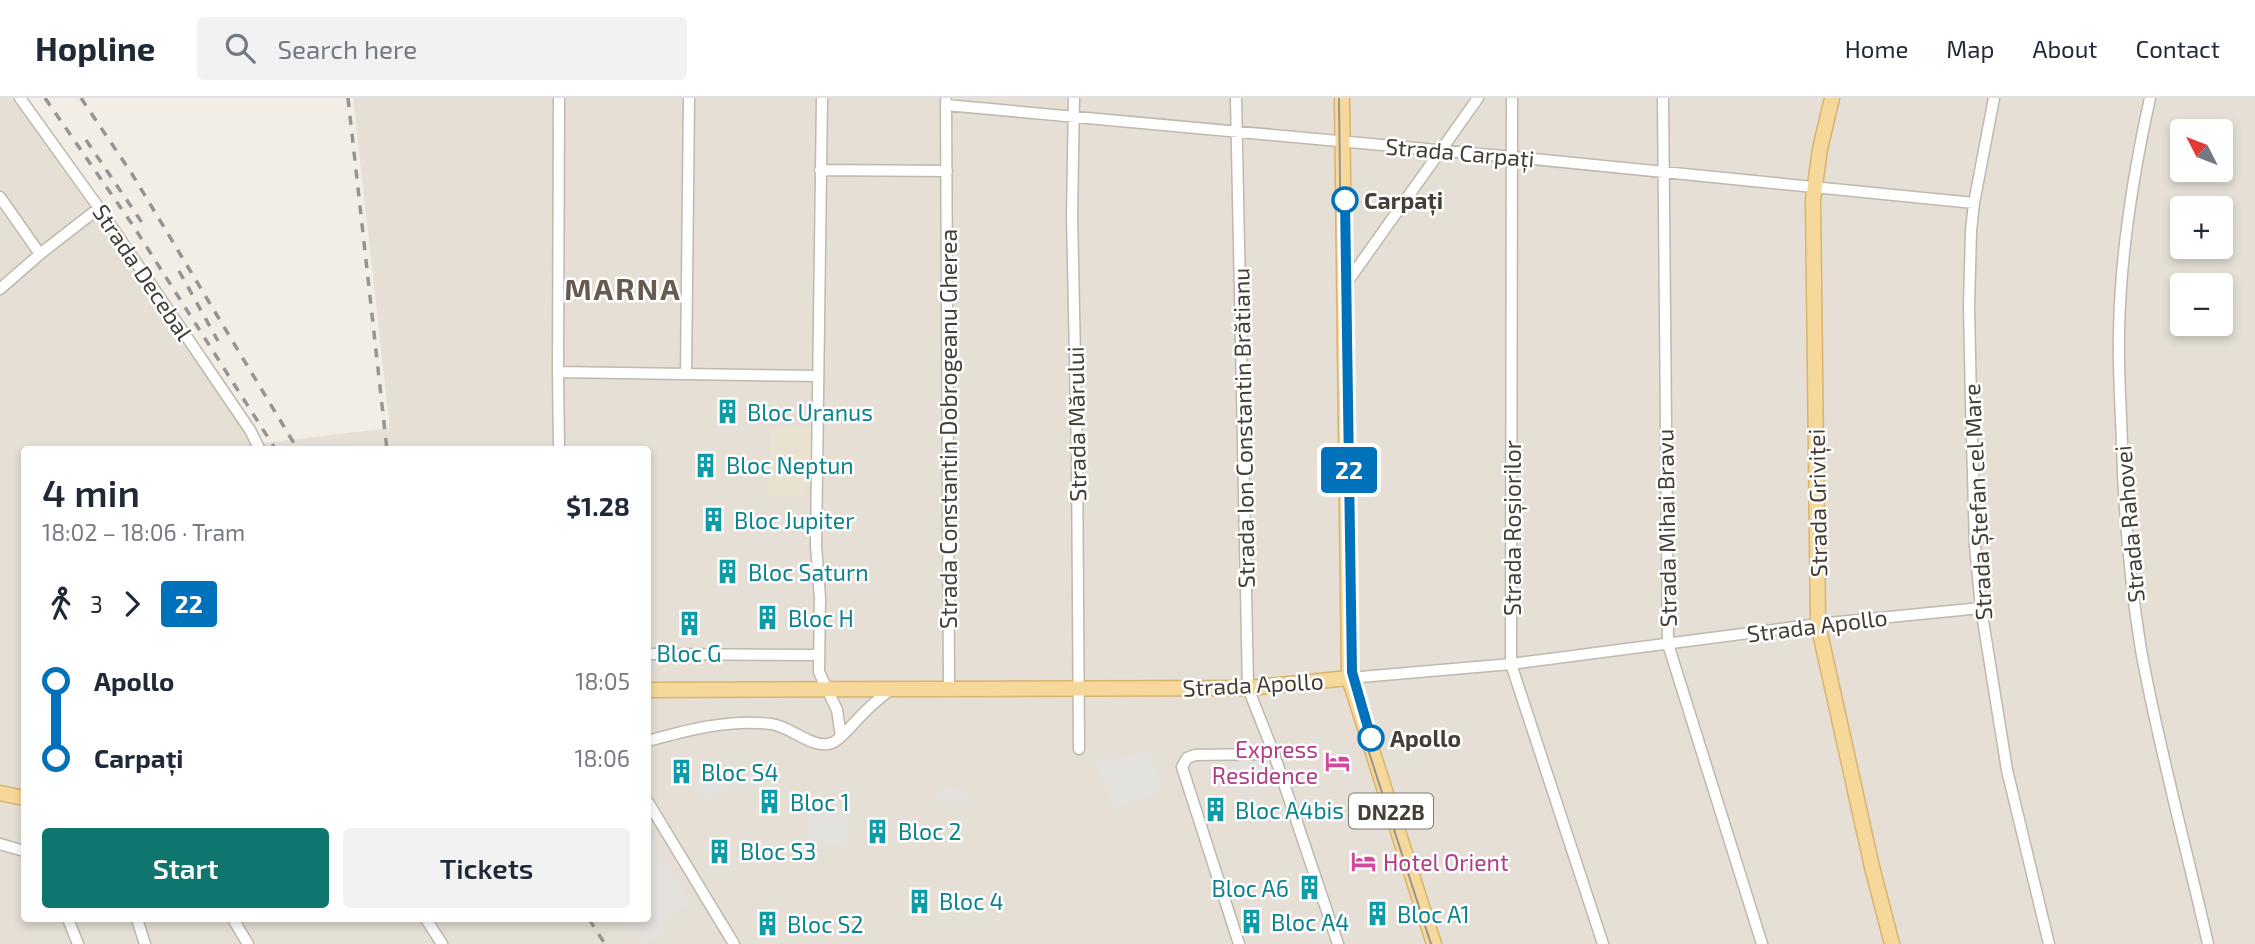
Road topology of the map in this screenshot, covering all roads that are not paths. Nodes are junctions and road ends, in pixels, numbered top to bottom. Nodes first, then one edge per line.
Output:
1 (20, 98) edge
2 (559, 98) edge
3 (689, 98) edge
4 (822, 98) edge
5 (1074, 98) edge
6 (1236, 98) edge
7 (1342, 98) edge
8 (1478, 98) edge
9 (1512, 98) edge
10 (1663, 98) edge
11 (1832, 98) edge
12 (1994, 98) edge
13 (2150, 98) edge
14 (946, 102) edge
15 (1074, 115) junction
16 (1236, 131) junction
17 (1343, 142) junction
18 (1443, 150) junction
19 (1514, 157) junction
20 (820, 170) junction
21 (947, 171) junction
22 (1662, 172) junction
23 (1814, 186) junction
24 (0, 197) edge
25 (1974, 203) junction
26 (99, 208) junction
27 (40, 254) junction
28 (1343, 288) junction
29 (0, 289) edge
30 (558, 372) junction
31 (686, 374) junction
32 (818, 376) junction
33 (258, 446) edge
34 (559, 446) edge
35 (1981, 608) junction
36 (1818, 624) junction
37 (1668, 644) junction
38 (651, 654) edge
39 (819, 655) junction
40 (1511, 664) junction
41 (1349, 678) junction
42 (949, 687) junction
43 (892, 688) junction
44 (1079, 688) junction
45 (1248, 688) junction
46 (826, 689) junction
47 (651, 690) edge
48 (841, 736) junction
49 (651, 740) edge
50 (1079, 749) dead end
51 (1274, 754) junction
52 (651, 807) edge
53 (0, 844) edge
54 (21, 850) edge
55 (69, 922) edge
56 (138, 922) edge
57 (235, 922) edge
58 (428, 922) edge
59 (78, 944) edge
60 (145, 944) edge
61 (248, 944) edge
62 (442, 944) edge
63 (734, 944) edge
64 (1239, 944) edge
65 (1338, 944) edge
66 (1434, 944) edge
67 (1603, 944) edge
68 (1762, 944) edge
69 (1892, 944) edge
70 (2049, 944) edge
71 (2208, 944) edge

1 - 26 street, Strada Decebal
2 - 30 street
3 - 31 street
4 - 20 street
5 - 15 street, Strada Mărului
6 - 16 street, Strada Ion Constantin Brătianu
7 - 17 main road, DN22B
8 - 18 street
9 - 19 street, Strada Roșiorilor
10 - 22 street, Strada Mihai Bravu
11 - 23 main road, Strada Griviței
12 - 25 street, Strada Ștefan cel Mare
13 - 71 street, Strada Rahovei
14 - 15 street, Strada Carpați
14 - 21 street, Strada Constantin Dobrogeanu Gherea
15 - 16 street, Strada Carpați
15 - 44 street, Strada Mărului
16 - 17 street, Strada Carpați
16 - 45 street, Strada Ion Constantin Brătianu
17 - 18 street, Strada Carpați
17 - 28 main road, DN22B
18 - 19 street, Strada Carpați
18 - 28 street
19 - 22 street, Strada Carpați
19 - 40 street, Strada Roșiorilor
20 - 21 street
20 - 32 street
21 - 42 street, Strada Constantin Dobrogeanu Gherea
22 - 23 street, Strada Carpați
22 - 37 street, Strada Mihai Bravu
23 - 25 street, Strada Carpați
23 - 36 main road, Strada Griviței
24 - 27 street
25 - 35 street, Strada Ștefan cel Mare
26 - 27 street
26 - 33 street, Strada Decebal
27 - 29 street
28 - 41 main road, DN22B
30 - 31 street
30 - 34 street
31 - 32 street
32 - 39 street
35 - 36 street, Strada Apollo
35 - 70 street, Strada Ștefan cel Mare
36 - 37 street, Strada Apollo
36 - 69 main road, Strada Griviței
37 - 40 street, Strada Apollo
37 - 68 street, Strada Mihai Bravu
38 - 39 street
39 - 46 street
40 - 41 street, Strada Apollo
40 - 67 street, Strada Roșiorilor
41 - 45 main road, Strada Apollo
41 - 66 main road, DN22B
42 - 43 main road, Strada Apollo
42 - 44 main road, Strada Apollo
43 - 46 main road, Strada Apollo
43 - 48 street
44 - 45 main road, Strada Apollo
44 - 50 street, Strada Mărului
45 - 51 street, Strada Ion Constantin Brătianu
46 - 47 main road, Strada Apollo
46 - 48 street
48 - 49 street
51 - 64 street
51 - 65 street, Strada Ion Constantin Brătianu
52 - 63 street
53 - 54 street
55 - 59 street
56 - 60 street
57 - 61 street
58 - 62 street

